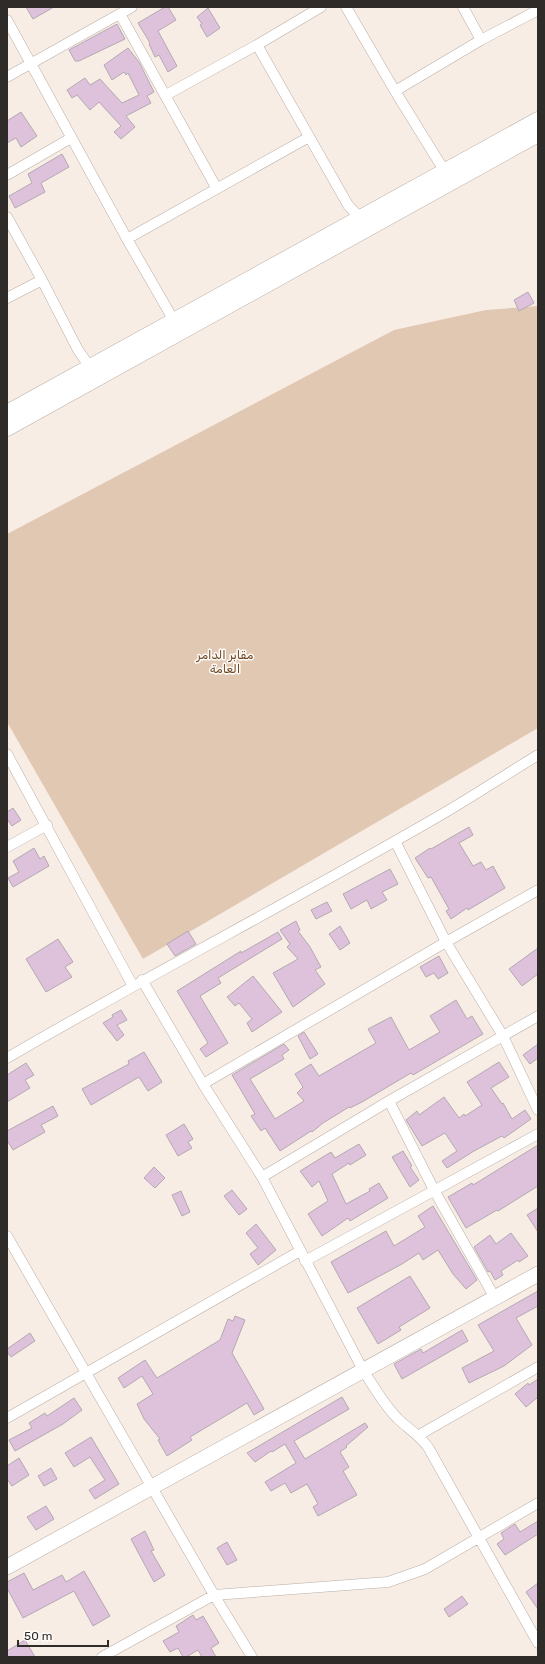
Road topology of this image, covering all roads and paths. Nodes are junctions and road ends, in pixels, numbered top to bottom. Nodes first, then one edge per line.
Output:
1 (132, 7) edge
2 (321, 7) edge
3 (346, 7) edge
4 (463, 7) edge
5 (538, 10) edge
6 (120, 14) junction
7 (7, 20) edge
8 (481, 40) junction
9 (257, 45) junction
10 (30, 64) junction
11 (7, 77) edge
12 (395, 91) junction
13 (166, 95) junction
14 (538, 120) edge
15 (538, 134) edge
16 (308, 137) junction
17 (71, 138) junction
18 (7, 174) edge
19 (447, 176) junction
20 (217, 189) junction
21 (7, 216) edge
22 (360, 218) junction
23 (127, 239) junction
24 (42, 280) junction
25 (7, 298) edge
26 (177, 326) junction
27 (90, 367) junction
28 (7, 413) edge
29 (7, 428) edge
30 (7, 754) edge
31 (538, 755) edge
32 (47, 825) junction
33 (395, 841) junction
34 (7, 847) edge
35 (538, 890) edge
36 (446, 942) junction
37 (142, 980) junction
38 (133, 986) junction
39 (538, 1016) edge
40 (503, 1036) junction
41 (7, 1058) edge
42 (203, 1084) junction
43 (389, 1102) junction
44 (538, 1110) edge
45 (538, 1134) edge
46 (262, 1177) junction
47 (434, 1190) junction
48 (7, 1236) edge
49 (300, 1251) junction
50 (305, 1261) junction
51 (538, 1274) edge
52 (495, 1298) junction
53 (538, 1367) edge
54 (363, 1370) junction
55 (86, 1373) junction
56 (7, 1418) edge
57 (419, 1436) junction
58 (153, 1487) junction
59 (538, 1503) edge
60 (480, 1536) junction
61 (7, 1567) edge
62 (214, 1595) junction
63 (538, 1643) edge
64 (102, 1657) edge
65 (252, 1657) edge

1 - 6 street
2 - 9 street
3 - 12 street
4 - 8 street
5 - 8 street
6 - 10 street
6 - 13 street
7 - 10 street
8 - 12 street
9 - 13 street
9 - 16 street
10 - 11 street
10 - 17 street
12 - 19 street
13 - 20 street
14 - 19 main road
15 - 19 main road
16 - 20 street
16 - 22 street
17 - 18 street
17 - 23 street
19 - 22 main road
19 - 26 main road
20 - 23 street
21 - 24 street
22 - 26 main road
23 - 26 street
24 - 25 street
24 - 27 street
26 - 27 main road
26 - 29 main road
27 - 28 main road
30 - 32 street
31 - 33 street
32 - 34 street
32 - 38 street
33 - 36 street
33 - 37 street
35 - 36 street
36 - 40 street
36 - 42 street
37 - 38 street
37 - 42 street
38 - 41 street
39 - 40 street
40 - 43 street
40 - 44 street
42 - 46 street
43 - 46 street
43 - 47 street
45 - 47 street
46 - 49 street
47 - 50 street
47 - 52 street
48 - 55 street
49 - 50 street
49 - 55 street
50 - 54 street
51 - 52 street
52 - 54 street
53 - 57 street
54 - 57 street
54 - 58 street
55 - 56 street
55 - 58 street
57 - 60 street
58 - 61 street
58 - 62 street
59 - 60 street
60 - 62 street
60 - 63 street
62 - 64 street
62 - 65 street

